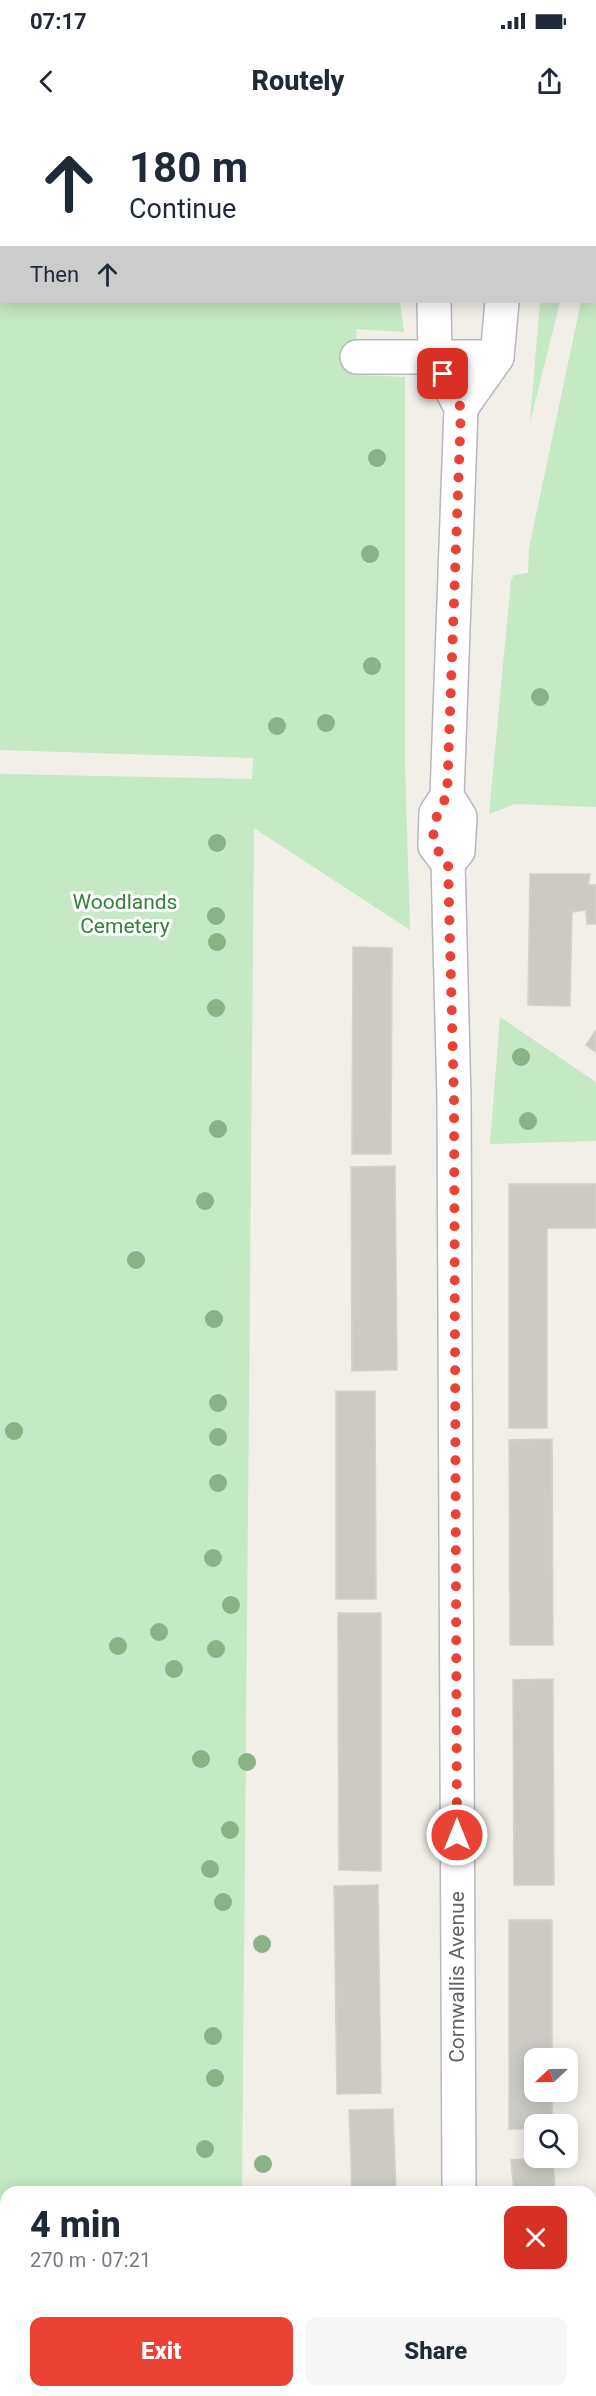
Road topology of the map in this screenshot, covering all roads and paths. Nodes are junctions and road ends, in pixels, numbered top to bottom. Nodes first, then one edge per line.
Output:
1 (434, 303) edge
2 (502, 303) edge
3 (357, 357) dead end
4 (435, 357) junction
5 (497, 357) junction
6 (461, 408) junction
7 (459, 2186) edge

1 - 4 street
2 - 5 street
3 - 4 street
4 - 5 street
4 - 6 street
5 - 6 street
6 - 7 street, Cornwallis Avenue

